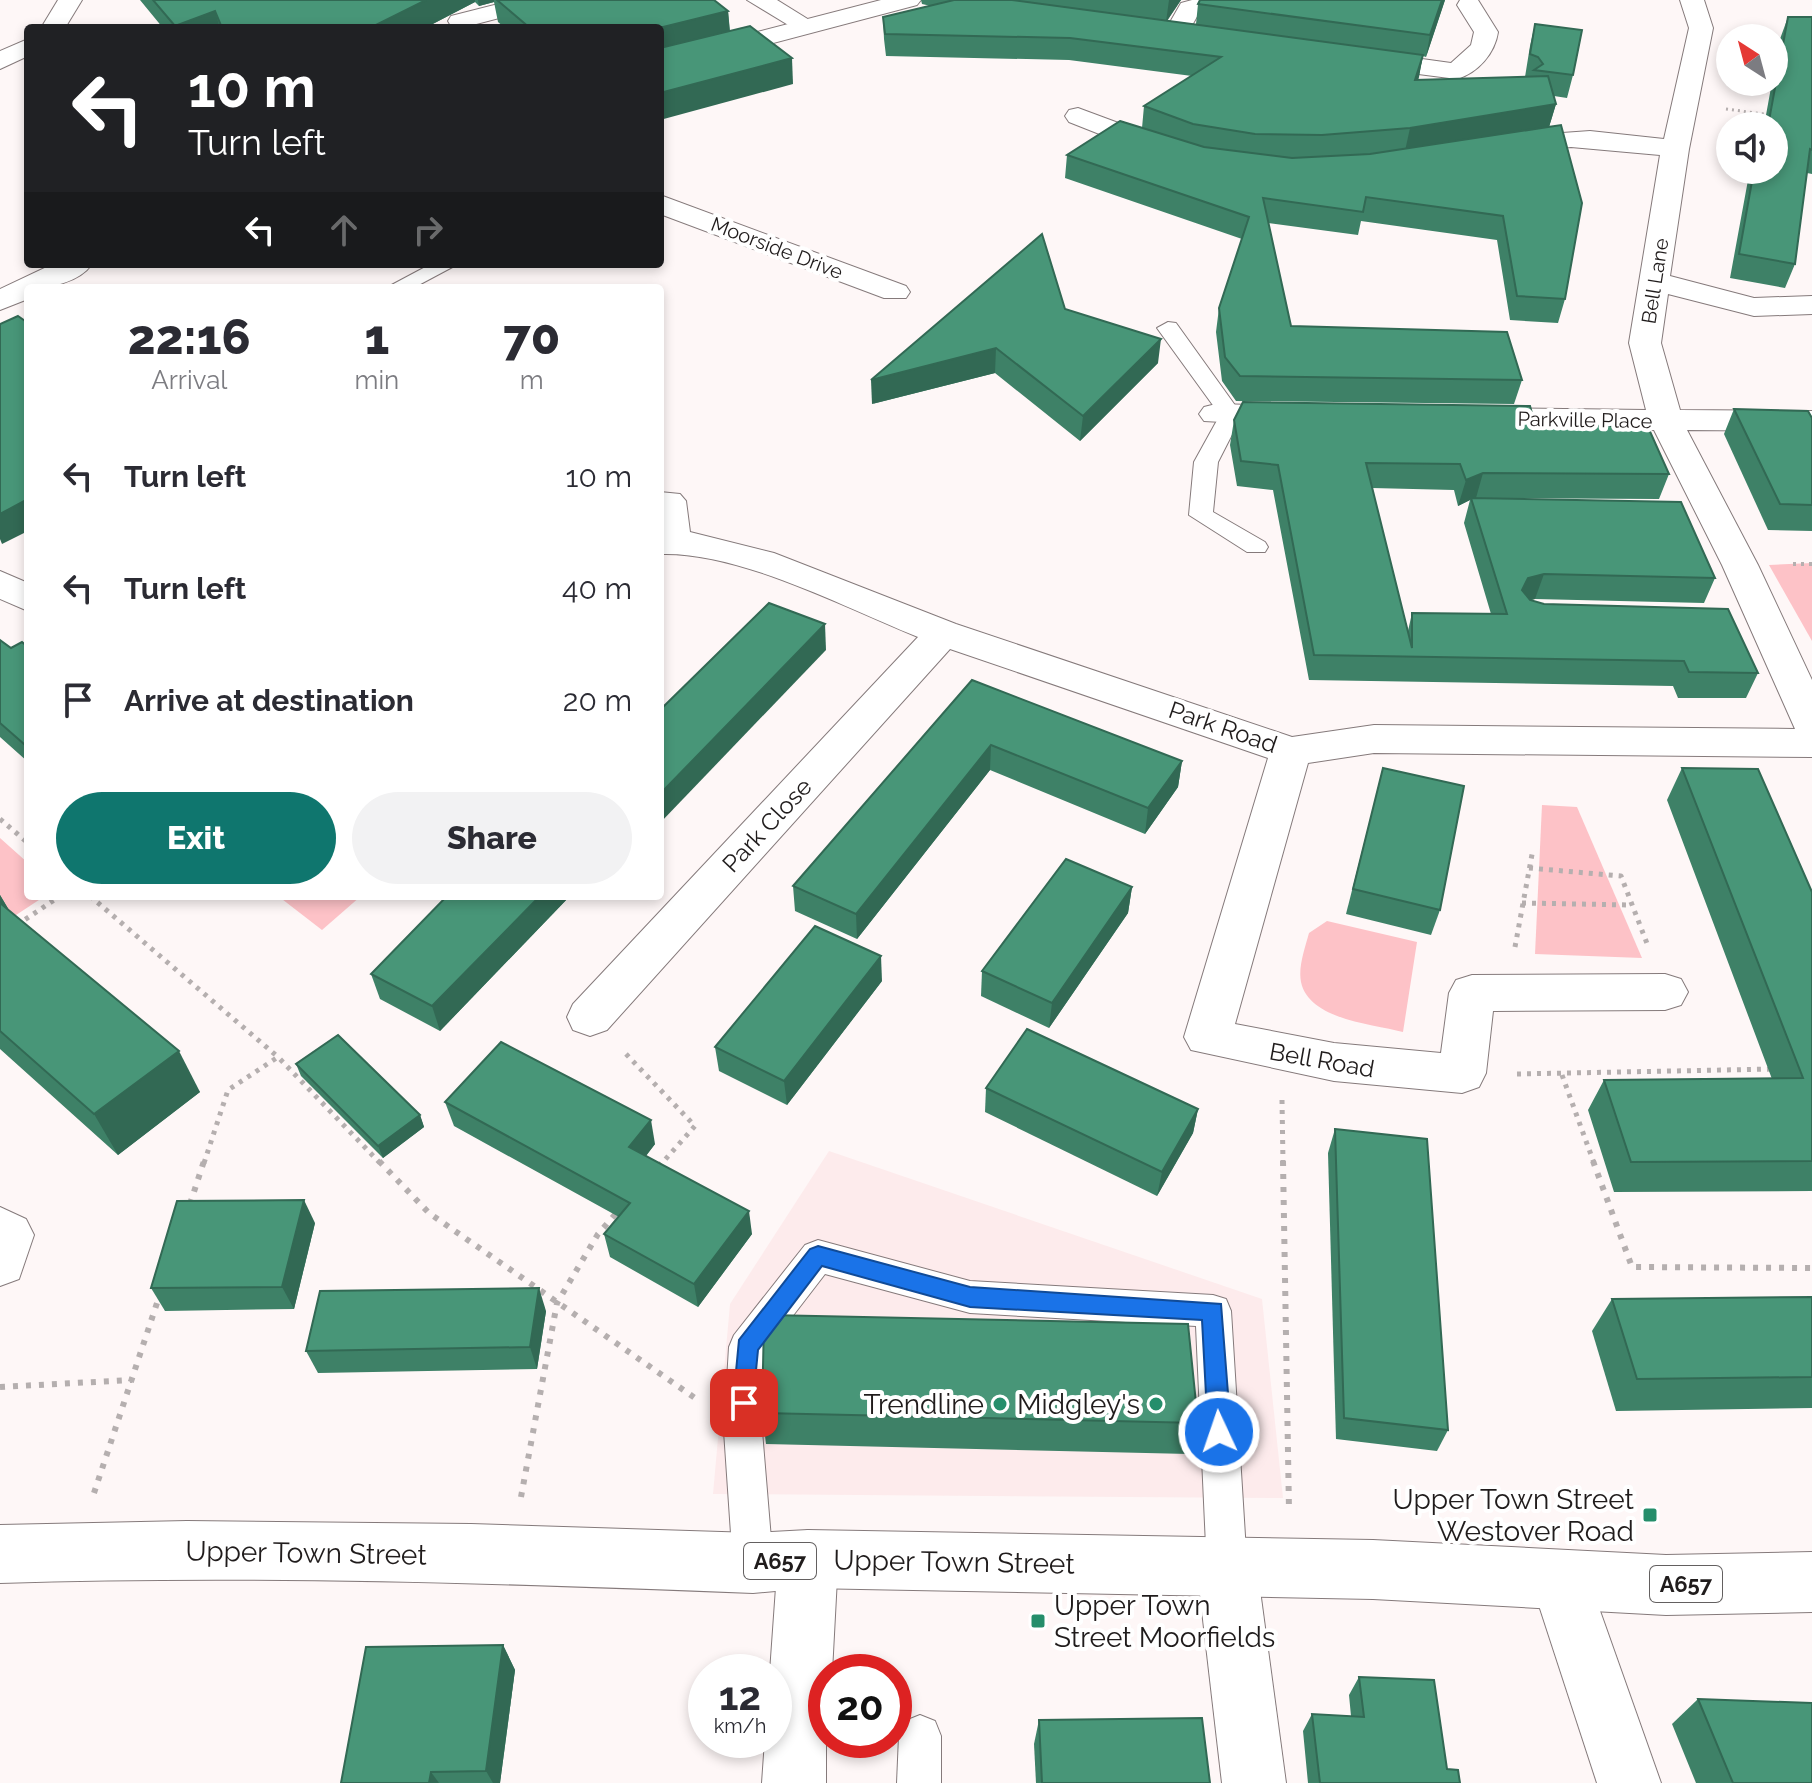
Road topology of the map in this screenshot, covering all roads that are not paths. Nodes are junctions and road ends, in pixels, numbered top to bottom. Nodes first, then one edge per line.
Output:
1 (70, 0) edge
2 (542, 0) edge
3 (759, 0) edge
4 (909, 0) edge
5 (1218, 0) edge
6 (1692, 0) edge
7 (1469, 5) dead end
8 (460, 21) dead end
9 (55, 24) edge
10 (807, 26) junction
11 (1147, 27) edge
12 (1177, 31) junction
13 (1208, 36) edge
14 (24, 48) edge
15 (1345, 57) edge
16 (0, 61) edge
17 (664, 64) edge
18 (1457, 71) junction
19 (1483, 77) edge
20 (1078, 116) dead end
21 (1675, 149) junction
22 (1474, 150) edge
23 (1194, 159) edge
24 (664, 205) edge
25 (69, 268) edge
26 (439, 268) edge
27 (1653, 281) junction
28 (35, 284) edge
29 (405, 284) edge
30 (895, 292) dead end
31 (1812, 305) edge
32 (1168, 328) dead end
33 (1223, 414) junction
34 (1324, 416) edge
35 (1448, 418) edge
36 (1666, 421) junction
37 (1812, 421) edge
38 (668, 501) dead end
39 (1678, 513) edge
40 (1713, 513) junction
41 (667, 543) edge
42 (1256, 547) dead end
43 (0, 583) edge
44 (24, 597) edge
45 (1728, 619) edge
46 (1766, 620) junction
47 (943, 633) junction
48 (1812, 723) edge
49 (1812, 743) edge
50 (1291, 751) junction
51 (1658, 974) road end
52 (590, 1017) road end
53 (0, 1229) edge
54 (0, 1263) edge
55 (0, 1554) edge
56 (780, 1561) junction
57 (1227, 1568) junction
58 (1561, 1581) junction
59 (1812, 1582) edge
60 (920, 1736) dead end
61 (794, 1783) edge
62 (919, 1783) edge
63 (1254, 1783) edge
64 (1629, 1783) edge

1 - 9 street
2 - 8 street
3 - 10 street
4 - 10 street
5 - 12 street
6 - 21 street, Bell Lane
7 - 18 street
10 - 17 street
11 - 12 street
12 - 13 street
14 - 16 street
15 - 18 street
18 - 19 street
20 - 23 street
21 - 22 street
21 - 27 street, Bell Lane
24 - 30 street, Moorside Drive
25 - 28 street
26 - 29 lane
27 - 31 street
27 - 36 street, Bell Lane
32 - 33 lane
33 - 34 street
33 - 42 lane
35 - 36 street, Parkville Place
36 - 37 street, Parkville Place
36 - 40 street, Bell Lane
38 - 41 street
39 - 40 street
40 - 46 street, Bell Lane
41 - 47 street, Park Road
43 - 44 street
45 - 46 street
46 - 48 street, Bell Lane
47 - 50 street, Park Road
47 - 52 street, Park Close
49 - 50 street, Park Road
50 - 51 street, Bell Road
53 - 54 street
55 - 56 street, Upper Town Street / A657
56 - 57 street, Upper Town Street / A657
56 - 57 lane
56 - 61 street
57 - 58 street, Upper Town Street / A657
57 - 63 street
58 - 59 street, Upper Town Street / A657
58 - 64 street
60 - 62 lane

